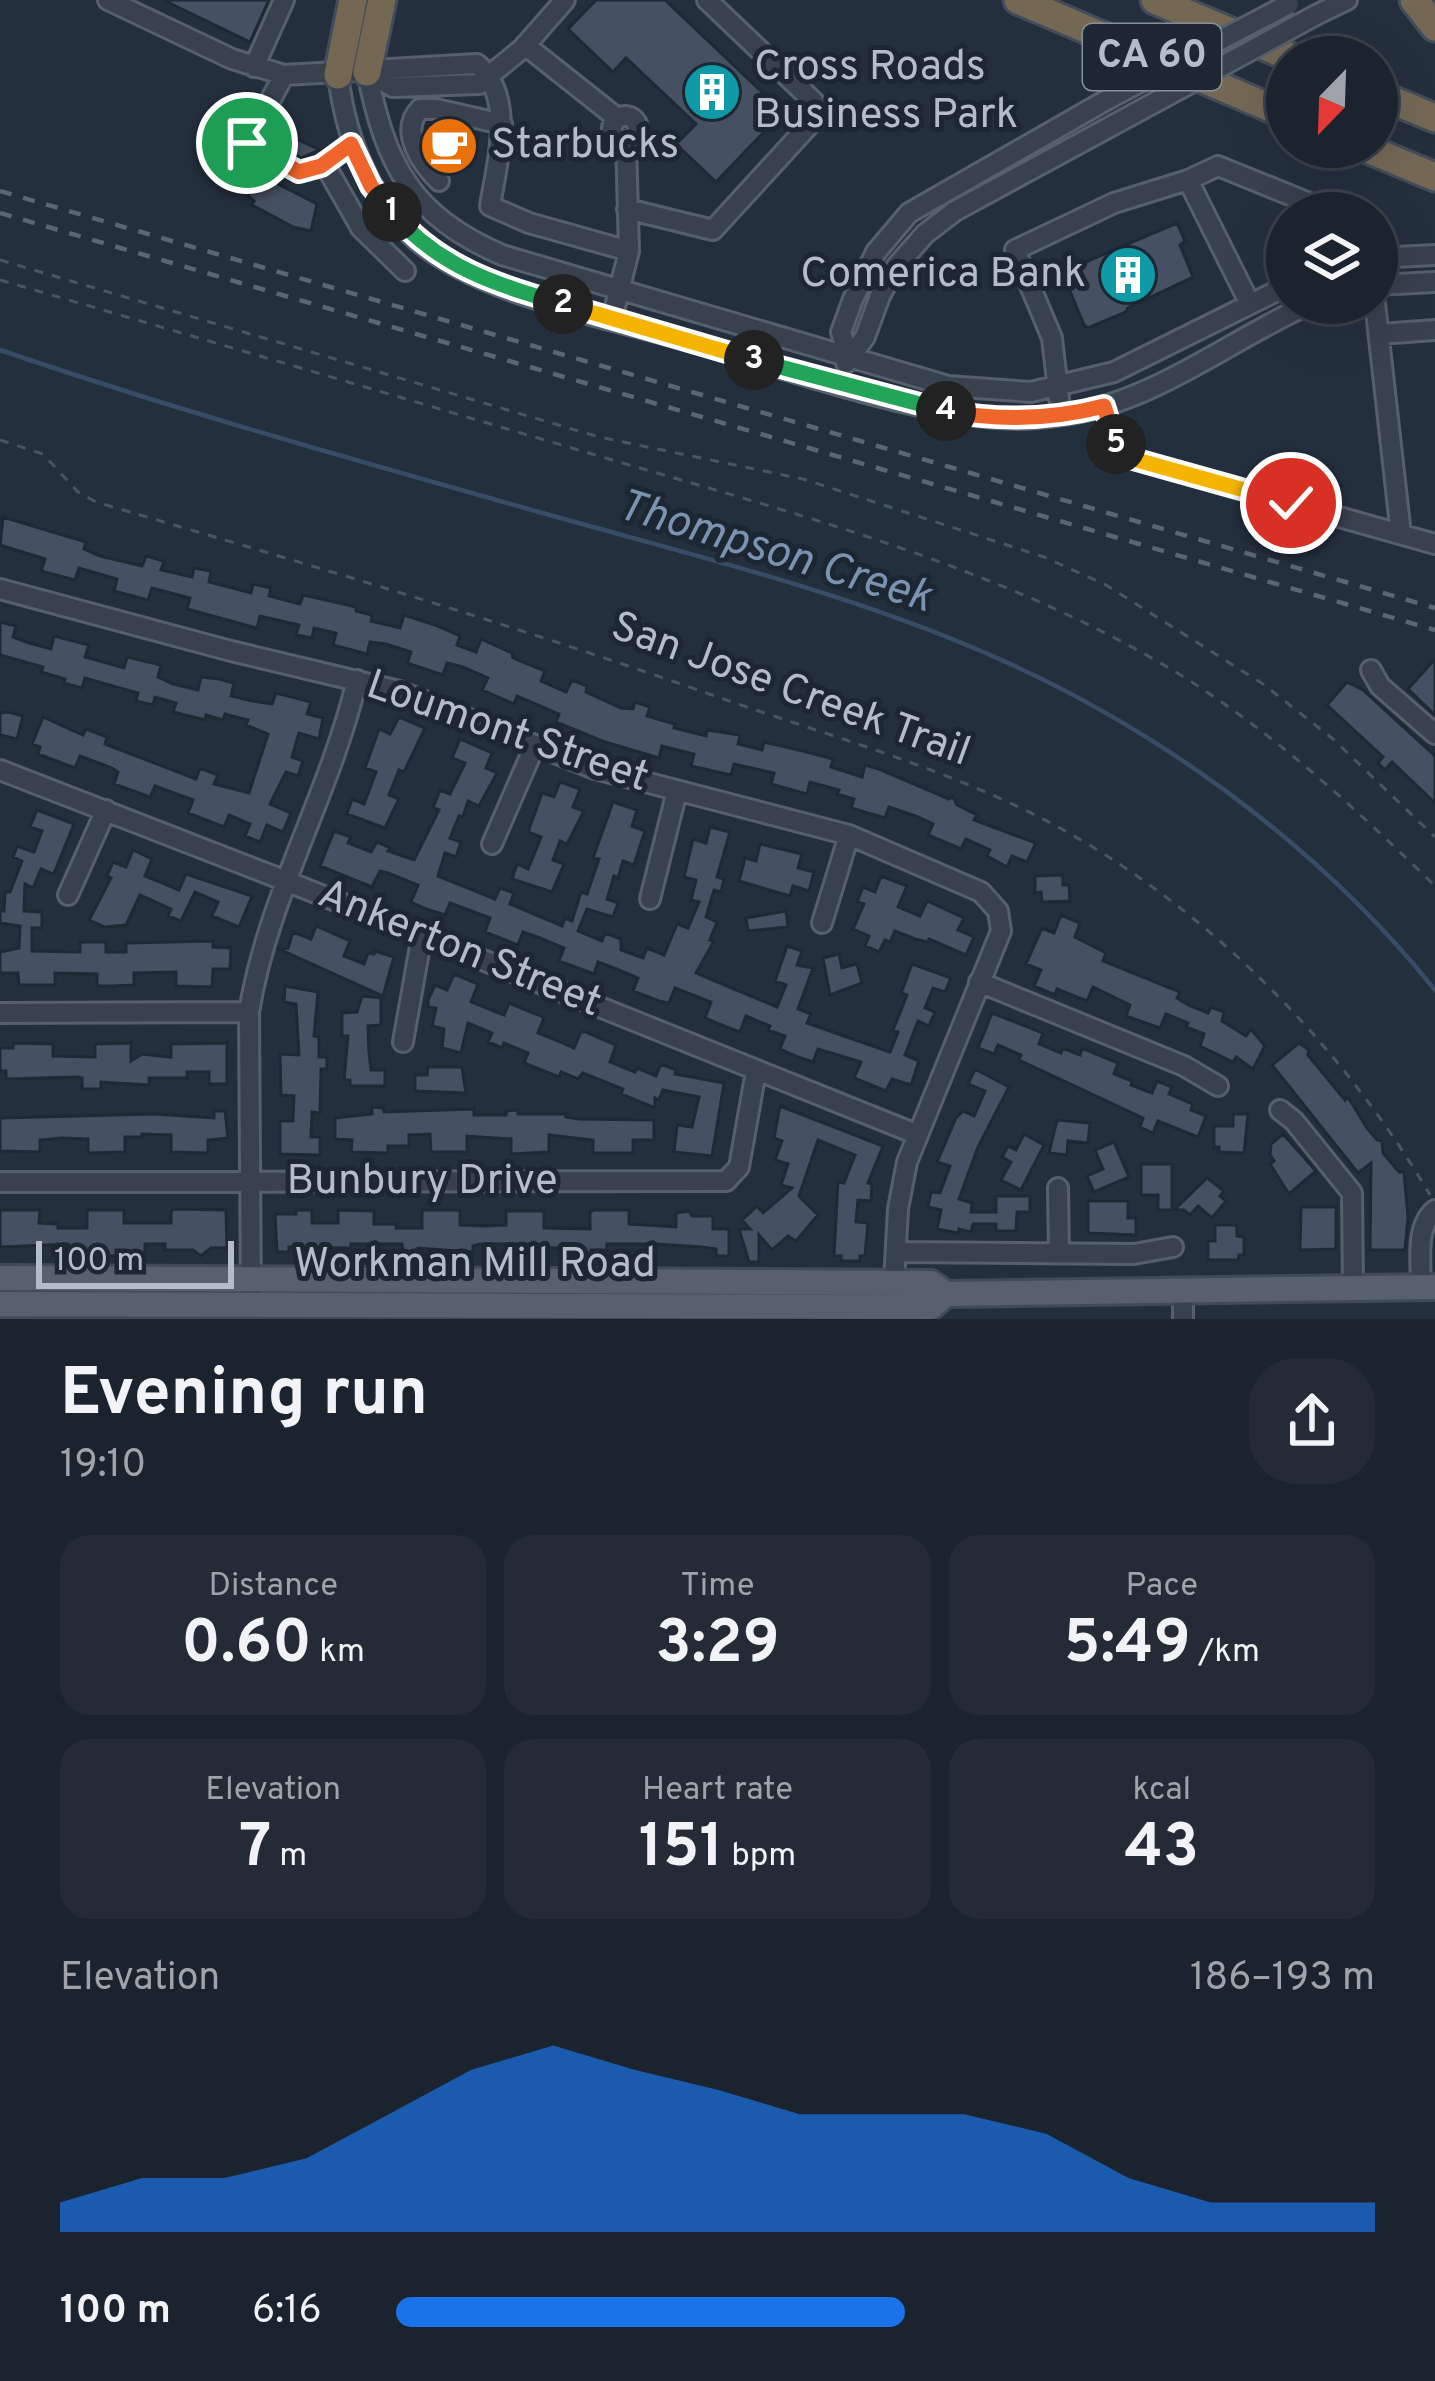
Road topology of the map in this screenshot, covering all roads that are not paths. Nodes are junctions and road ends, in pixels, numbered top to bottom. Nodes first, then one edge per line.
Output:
1 (108, 0) edge
2 (284, 0) edge
3 (353, 0) edge
4 (382, 0) edge
5 (566, 0) edge
6 (707, 0) edge
7 (1018, 0) edge
8 (1155, 0) edge
9 (1347, 0) edge
10 (1414, 0) edge
11 (1293, 2) edge
12 (1435, 27) edge
13 (525, 45) junction
14 (1266, 47) edge
15 (254, 67) junction
16 (367, 72) junction
17 (284, 75) junction
18 (338, 75) junction
19 (489, 75) junction
20 (1398, 102) edge
21 (1266, 106) edge
22 (1398, 110) edge
23 (1435, 118) edge
24 (502, 124) junction
25 (1435, 138) edge
26 (351, 144) junction
27 (1398, 161) edge
28 (324, 163) junction
29 (1435, 177) edge
30 (1188, 180) junction
31 (439, 182) dead end
32 (1282, 192) edge
33 (628, 209) junction
34 (629, 251) junction
35 (1435, 254) edge
36 (1398, 257) edge
37 (405, 271) dead end
38 (1435, 282) edge
39 (1398, 284) edge
40 (621, 288) junction
41 (1266, 296) edge
42 (1250, 304) junction
43 (612, 319) junction
44 (1272, 324) edge
45 (1378, 324) edge
46 (1435, 330) edge
47 (1379, 334) junction
48 (848, 356) junction
49 (838, 384) junction
50 (1061, 388) junction
51 (1104, 406) junction
52 (1057, 416) junction
53 (1401, 534) junction
54 (1435, 544) edge
55 (0, 589) edge
56 (1371, 670) dead end
57 (358, 680) junction
58 (1435, 734) edge
59 (535, 745) junction
60 (0, 770) edge
61 (677, 791) junction
62 (106, 810) junction
63 (849, 835) junction
64 (492, 844) dead end
65 (286, 880) junction
66 (68, 895) dead end
67 (650, 899) dead end
68 (822, 923) dead end
69 (422, 935) junction
70 (979, 982) junction
71 (249, 1012) junction
72 (0, 1013) edge
73 (403, 1042) dead end
74 (756, 1070) junction
75 (1218, 1086) dead end
76 (1280, 1110) dead end
77 (916, 1134) junction
78 (0, 1182) edge
79 (250, 1182) junction
80 (1058, 1188) dead end
81 (1435, 1206) edge
82 (1173, 1247) dead end
83 (896, 1252) junction
84 (1059, 1254) junction
85 (0, 1278) edge
86 (1428, 1287) edge
87 (1353, 1288) junction
88 (251, 1292) junction
89 (1183, 1292) junction
90 (893, 1303) edge
91 (0, 1304) edge
92 (1183, 1319) edge

1 - 15 street
2 - 15 street
3 - 18 highway
4 - 16 highway
5 - 13 street
6 - 33 street
7 - 21 highway, CA 60
8 - 14 highway, CA 60
9 - 48 street, bridge
10 - 12 highway
11 - 48 street, bridge
13 - 19 street
13 - 33 street
15 - 17 street
16 - 18 street
16 - 19 street
16 - 40 street
17 - 18 street
17 - 28 street
18 - 26 street
19 - 24 street
20 - 23 highway
22 - 25 highway
24 - 31 street
24 - 34 street
26 - 28 street
26 - 43 street
27 - 29 highway
28 - 37 street
30 - 32 street
30 - 42 street
30 - 50 street
33 - 34 street
34 - 40 street
35 - 36 street
38 - 39 street
40 - 43 street
40 - 48 street
41 - 42 street
42 - 50 street
43 - 49 street
44 - 51 street
45 - 47 street
46 - 47 street
47 - 53 street
48 - 49 street
48 - 50 street
49 - 52 street
50 - 52 street
51 - 52 street
51 - 53 street
53 - 54 street
55 - 57 street, Loumont Street
56 - 58 street
57 - 59 street, Loumont Street
57 - 65 street
59 - 61 street, Loumont Street
59 - 64 street
60 - 62 street, Ankerton Street
61 - 63 street, Loumont Street
61 - 67 street
62 - 65 street, Ankerton Street
62 - 66 street
63 - 68 street
63 - 70 street, Loumont Street
65 - 69 street, Ankerton Street
65 - 71 street
69 - 73 street
69 - 74 street, Ankerton Street
70 - 75 street
70 - 77 street
71 - 72 street
71 - 79 street
74 - 77 street, Ankerton Street
74 - 79 street, Bunbury Drive
76 - 87 street
77 - 83 street
78 - 79 street, Bunbury Drive
79 - 88 street
80 - 84 street
81 - 86 street
82 - 84 street
83 - 84 street
83 - 90 street
85 - 88 main road, Workman Mill Road
86 - 87 main road, Workman Mill Road
87 - 89 main road, Workman Mill Road
88 - 90 main road, Workman Mill Road
88 - 91 main road, Workman Mill Road
89 - 90 main road, Workman Mill Road
89 - 92 street

